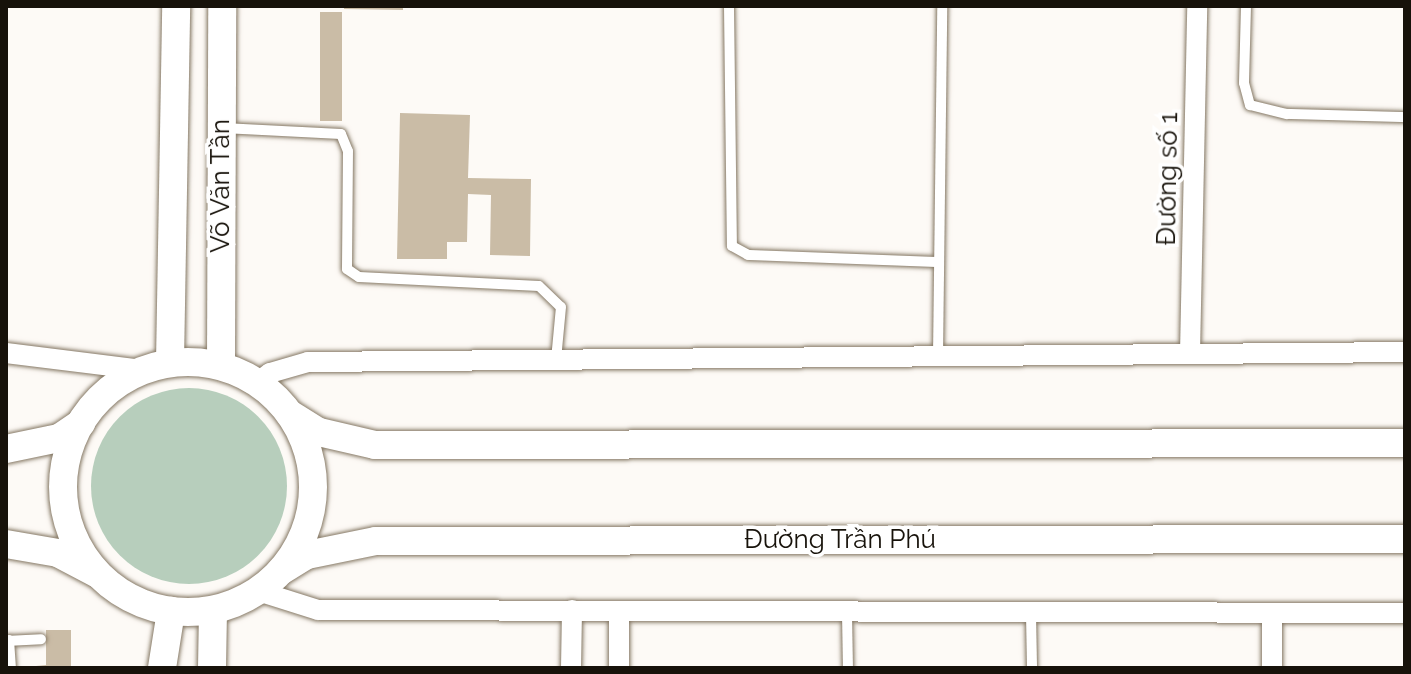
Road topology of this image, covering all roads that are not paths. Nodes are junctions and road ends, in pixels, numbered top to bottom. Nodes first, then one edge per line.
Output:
1 (176, 6) edge
2 (222, 6) edge
3 (729, 6) edge
4 (942, 6) edge
5 (1197, 6) edge
6 (1246, 6) edge
7 (1405, 117) edge
8 (221, 128) junction
9 (938, 262) junction
10 (1405, 352) edge
11 (6, 353) edge
12 (1190, 353) junction
13 (938, 356) junction
14 (556, 360) junction
15 (170, 362) junction
16 (221, 365) junction
17 (142, 370) junction
18 (258, 382) junction
19 (290, 414) junction
20 (81, 423) junction
21 (1405, 443) edge
22 (6, 449) edge
23 (1405, 539) edge
24 (6, 544) edge
25 (281, 571) junction
26 (100, 575) junction
27 (258, 591) junction
28 (213, 610) junction
29 (572, 610) junction
30 (171, 611) junction
31 (619, 611) junction
32 (847, 613) junction
33 (1405, 613) edge
34 (1031, 614) junction
35 (1272, 616) junction
36 (41, 639) dead end
37 (8, 640) edge
38 (11, 668) edge
39 (162, 668) edge
40 (212, 668) edge
41 (571, 668) edge
42 (619, 668) edge
43 (848, 668) edge
44 (1032, 668) edge
45 (1272, 668) edge

1 - 15 main road, Võ Văn Tần
2 - 8 main road, Võ Văn Tần
3 - 9 lane
4 - 9 lane
5 - 12 street, Đường số 1
6 - 7 lane
8 - 14 lane
8 - 16 main road, Võ Văn Tần
9 - 13 lane
10 - 12 street
11 - 17 street
12 - 13 street
13 - 14 street
14 - 18 street
15 - 16 main road
15 - 17 main road
16 - 18 main road
17 - 20 main road
18 - 19 main road
19 - 21 main road
19 - 25 main road
20 - 22 main road
20 - 26 main road
23 - 25 main road, Đường Trần Phú
24 - 26 main road
25 - 27 main road
26 - 30 main road
27 - 28 main road
27 - 29 street
28 - 30 main road
28 - 40 main road
29 - 31 street
29 - 41 street
30 - 39 main road
31 - 32 street
31 - 42 street
32 - 34 street
32 - 43 lane
33 - 35 street
34 - 35 street
34 - 44 lane
35 - 45 street
36 - 37 lane
37 - 38 lane

